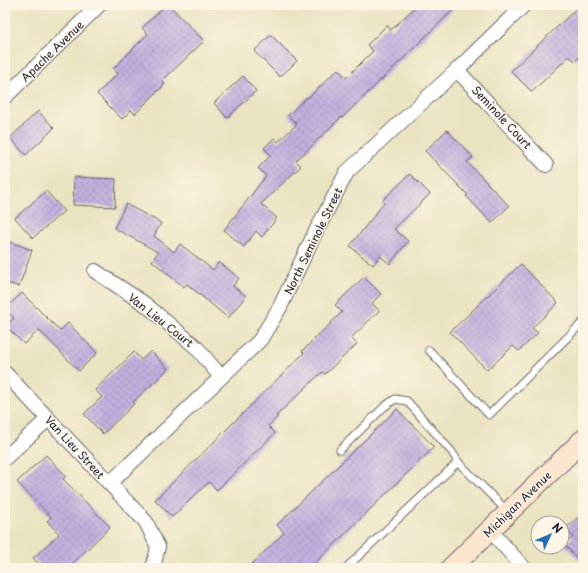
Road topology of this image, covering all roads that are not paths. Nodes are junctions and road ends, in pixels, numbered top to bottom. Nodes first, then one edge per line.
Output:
1 (100, 5) edge
2 (524, 5) edge
3 (458, 70) junction
4 (5, 97) edge
5 (546, 165) dead end
6 (95, 271) dead end
7 (583, 322) edge
8 (429, 350) dead end
9 (5, 373) edge
10 (221, 377) junction
11 (48, 418) junction
12 (583, 440) edge
13 (340, 450) dead end
14 (5, 458) edge
15 (458, 462) junction
16 (110, 483) junction
17 (508, 513) junction
18 (490, 530) junction
19 (153, 568) edge
20 (346, 568) edge
21 (451, 568) edge
22 (524, 568) edge

1 - 4 street, Apache Avenue
2 - 3 street, North Seminole Street
3 - 5 street, Seminole Court
3 - 10 street, North Seminole Street
6 - 10 street, Van Lieu Court
7 - 8 lane
9 - 11 street, Van Lieu Street
10 - 16 street, North Seminole Street
11 - 14 street
11 - 16 street, Van Lieu Street
12 - 17 main road, Michigan Avenue
13 - 15 lane
15 - 17 lane
15 - 20 lane
16 - 19 street, Van Lieu Street
17 - 18 main road, Michigan Avenue
18 - 21 main road, Michigan Avenue
18 - 22 street

